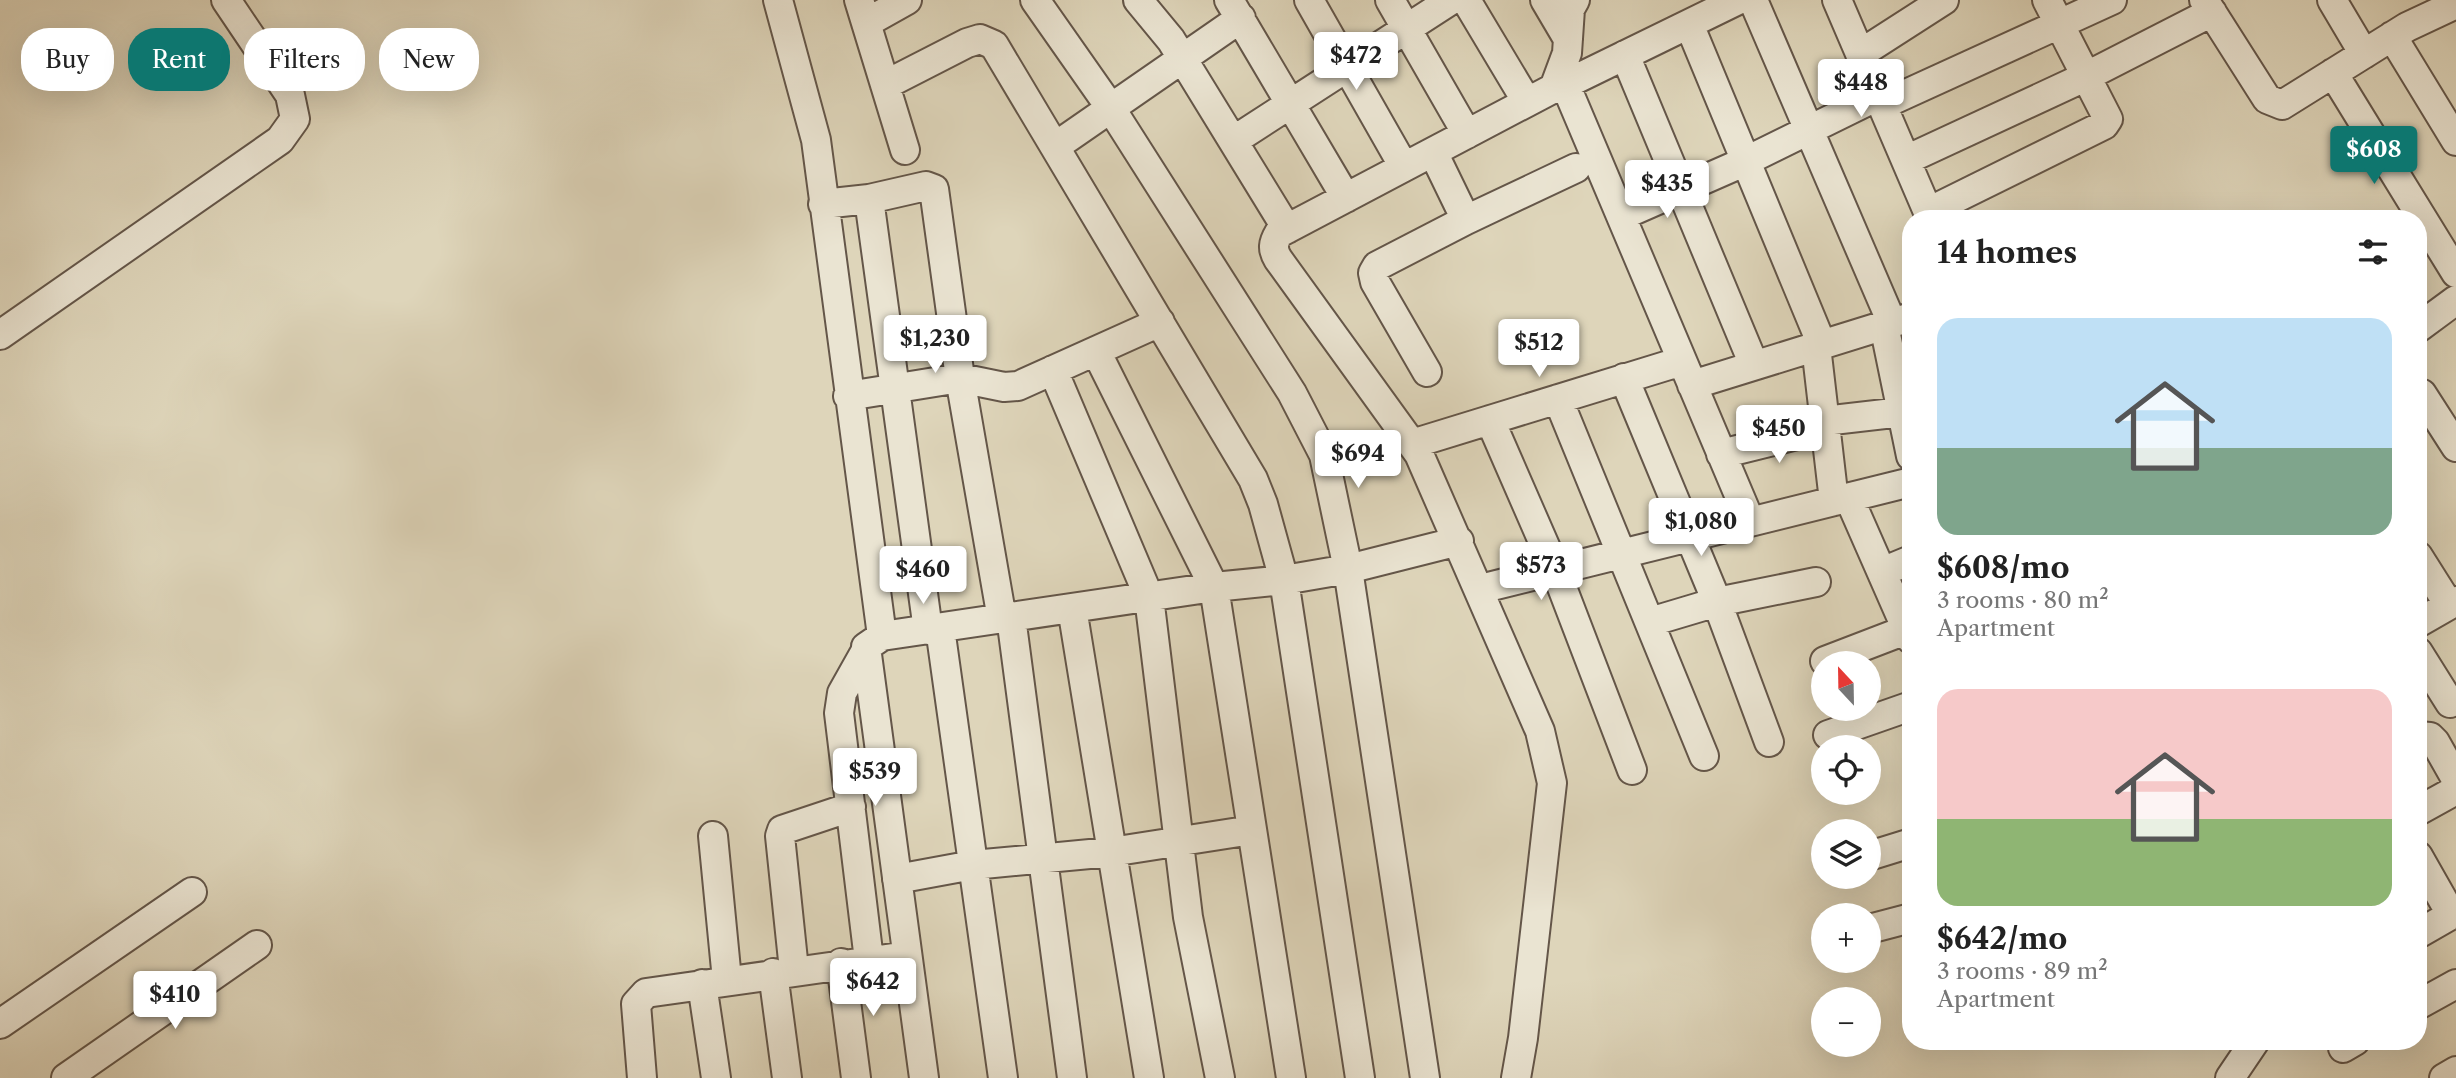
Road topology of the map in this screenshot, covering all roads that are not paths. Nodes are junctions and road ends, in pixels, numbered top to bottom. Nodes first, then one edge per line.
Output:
1 (778, 0) edge
2 (907, 0) edge
3 (1035, 0) edge
4 (1138, 0) edge
5 (1309, 0) edge
6 (1390, 0) edge
7 (1451, 0) edge
8 (1466, 0) edge
9 (1545, 0) edge
10 (1575, 0) edge
11 (1738, 0) edge
12 (1753, 0) edge
13 (1837, 0) edge
14 (1944, 0) edge
15 (2047, 0) edge
16 (2112, 0) edge
17 (230, 2) edge
18 (2344, 4) edge
19 (2456, 4) edge
20 (2208, 6) edge
21 (1235, 9) edge
22 (863, 12) edge
23 (1689, 24) junction
24 (2060, 26) junction
25 (1407, 29) junction
26 (2392, 36) junction
27 (1568, 39) junction
28 (1860, 54) junction
29 (2364, 54) junction
30 (1625, 55) junction
31 (1182, 58) junction
32 (1348, 68) junction
33 (2333, 73) junction
34 (2087, 76) junction
35 (1563, 78) junction
36 (885, 85) junction
37 (1880, 101) junction
38 (1527, 102) junction
39 (1293, 103) junction
40 (1110, 107) junction
41 (1808, 128) junction
42 (1467, 134) junction
43 (1233, 141) junction
44 (2456, 141) edge
45 (1056, 146) junction
46 (905, 150) dead end
47 (1433, 152) junction
48 (1906, 160) junction
49 (1744, 162) junction
50 (1404, 167) junction
51 (1576, 168) dead end
52 (1681, 190) junction
53 (1346, 198) junction
54 (869, 199) junction
55 (824, 204) junction
56 (1927, 210) edge
57 (1939, 210) edge
58 (2417, 210) edge
59 (1621, 216) junction
60 (1466, 220) junction
61 (2427, 226) edge
62 (1287, 229) junction
63 (2456, 273) edge
64 (2456, 300) edge
65 (1896, 321) edge
66 (2427, 321) edge
67 (1160, 323) junction
68 (0, 335) edge
69 (1819, 346) junction
70 (1096, 351) junction
71 (1755, 365) junction
72 (1053, 370) junction
73 (1427, 372) dead end
74 (1687, 373) junction
75 (960, 378) junction
76 (1624, 378) junction
77 (1902, 382) edge
78 (896, 388) junction
79 (848, 396) junction
80 (1558, 399) junction
81 (1902, 403) edge
82 (2427, 403) edge
83 (1490, 420) junction
84 (1825, 424) junction
85 (1412, 444) junction
86 (2456, 447) edge
87 (1721, 454) junction
88 (1902, 484) edge
89 (1841, 499) junction
90 (1750, 521) junction
91 (1690, 535) junction
92 (1459, 541) junction
93 (1622, 551) junction
94 (1902, 564) edge
95 (2427, 568) edge
96 (1348, 569) junction
97 (1555, 569) junction
98 (1882, 572) junction
99 (1284, 580) junction
100 (1816, 582) dead end
101 (1214, 587) junction
102 (1480, 589) junction
103 (1149, 597) junction
104 (1717, 602) junction
105 (2452, 603) edge
106 (1072, 608) junction
107 (1902, 615) edge
108 (1007, 618) junction
109 (2427, 618) edge
110 (1650, 622) junction
111 (934, 629) junction
112 (1902, 635) edge
113 (873, 644) junction
114 (1854, 651) edge
115 (2427, 667) edge
116 (2450, 704) dead end
117 (1902, 709) edge
118 (1828, 735) dead end
119 (2427, 737) edge
120 (1769, 742) dead end
121 (1704, 756) dead end
122 (1632, 769) dead end
123 (2456, 779) edge
124 (2456, 790) edge
125 (2427, 806) edge
126 (850, 807) junction
127 (1252, 830) junction
128 (713, 836) dead end
129 (1179, 841) junction
130 (1902, 847) edge
131 (1111, 852) junction
132 (1881, 853) edge
133 (1043, 859) junction
134 (973, 865) junction
135 (2427, 870) edge
136 (897, 879) junction
137 (192, 892) dead end
138 (2454, 913) edge
139 (1902, 920) edge
140 (1881, 926) edge
141 (2427, 929) edge
142 (257, 945) dead end
143 (907, 956) junction
144 (869, 960) junction
145 (841, 963) junction
146 (783, 972) junction
147 (715, 982) junction
148 (2456, 984) edge
149 (2427, 1000) edge
150 (0, 1024) edge
151 (2249, 1050) edge
152 (2456, 1071) edge
153 (1513, 1077) edge
154 (66, 1078) edge
155 (642, 1078) edge
156 (716, 1078) edge
157 (787, 1078) edge
158 (856, 1078) edge
159 (924, 1078) edge
160 (1003, 1078) edge
161 (1072, 1078) edge
162 (1149, 1078) edge
163 (1220, 1078) edge
164 (1291, 1078) edge
165 (1360, 1078) edge
166 (1425, 1078) edge
167 (2230, 1078) edge
168 (2444, 1078) edge

1 - 55 street
2 - 22 street
3 - 40 street
4 - 31 street
5 - 32 street
6 - 25 street
7 - 25 street
8 - 38 street
9 - 27 street
10 - 27 street
11 - 23 street
12 - 41 street
13 - 28 street
14 - 28 street
15 - 24 street
16 - 24 street
17 - 68 street
18 - 29 street
19 - 26 street
20 - 33 street
20 - 34 street
21 - 31 street
21 - 39 street
22 - 36 street
23 - 30 street
23 - 49 street
24 - 34 street
24 - 37 street
25 - 32 street
25 - 42 street
26 - 29 street
26 - 44 street
27 - 35 street
28 - 37 street
29 - 33 street
30 - 35 street
30 - 52 street
31 - 40 street
31 - 43 street
32 - 39 street
32 - 50 street
33 - 58 street
34 - 48 street
34 - 57 street
35 - 38 street
35 - 59 street
36 - 45 street
36 - 46 street
37 - 41 street
37 - 48 street
38 - 42 street
39 - 43 street
39 - 53 street
40 - 45 street
40 - 96 street
41 - 49 street
41 - 65 street
42 - 47 street
43 - 62 street
45 - 67 street
47 - 50 street
47 - 60 street
48 - 56 street
49 - 52 street
49 - 69 street
50 - 53 street
51 - 60 street
52 - 59 street
52 - 71 street
53 - 62 street
54 - 55 street
54 - 75 street
54 - 78 street
55 - 79 street
59 - 74 street
60 - 73 street
61 - 63 street
62 - 85 street
64 - 66 street
65 - 69 street
65 - 77 street
67 - 70 street
67 - 99 street
69 - 71 street
69 - 84 street
70 - 72 street
70 - 101 street
71 - 74 street
72 - 75 street
72 - 103 street
74 - 76 street
74 - 87 street
75 - 78 street
75 - 108 street
76 - 80 street
76 - 91 street
78 - 79 street
78 - 111 street
79 - 113 street
80 - 83 street
80 - 93 street
81 - 84 street
82 - 86 street
83 - 85 street
83 - 97 street
84 - 87 street
84 - 89 street
85 - 92 street
87 - 90 street
88 - 89 street
89 - 90 street
89 - 98 street
90 - 91 street
91 - 93 street
91 - 104 street
92 - 96 street
92 - 102 street
93 - 97 street
93 - 110 street
94 - 98 street
95 - 105 street
96 - 99 street
96 - 166 street
97 - 102 street
97 - 122 street
98 - 107 street
99 - 101 street
99 - 165 street
100 - 104 street
101 - 103 street
101 - 127 street
102 - 153 street
103 - 106 street
103 - 129 street
104 - 110 street
104 - 120 street
105 - 109 street
106 - 108 street
106 - 131 street
108 - 111 street
108 - 133 street
110 - 121 street
111 - 113 street
111 - 134 street
112 - 114 street
113 - 126 street
113 - 136 street
115 - 116 street
117 - 118 street
119 - 123 street
124 - 125 street
126 - 144 street
126 - 146 street
127 - 129 street
127 - 164 street
128 - 147 street
129 - 131 street
129 - 163 street
130 - 132 street
131 - 133 street
131 - 162 street
133 - 134 street
133 - 161 street
134 - 136 street
134 - 160 street
135 - 138 street
136 - 143 street
137 - 150 street
138 - 141 street
139 - 140 street
142 - 154 street
143 - 144 street
143 - 159 street
144 - 145 street
145 - 146 street
145 - 158 street
146 - 147 street
146 - 157 street
147 - 155 street
147 - 156 street
148 - 149 street
151 - 167 street
152 - 168 street

